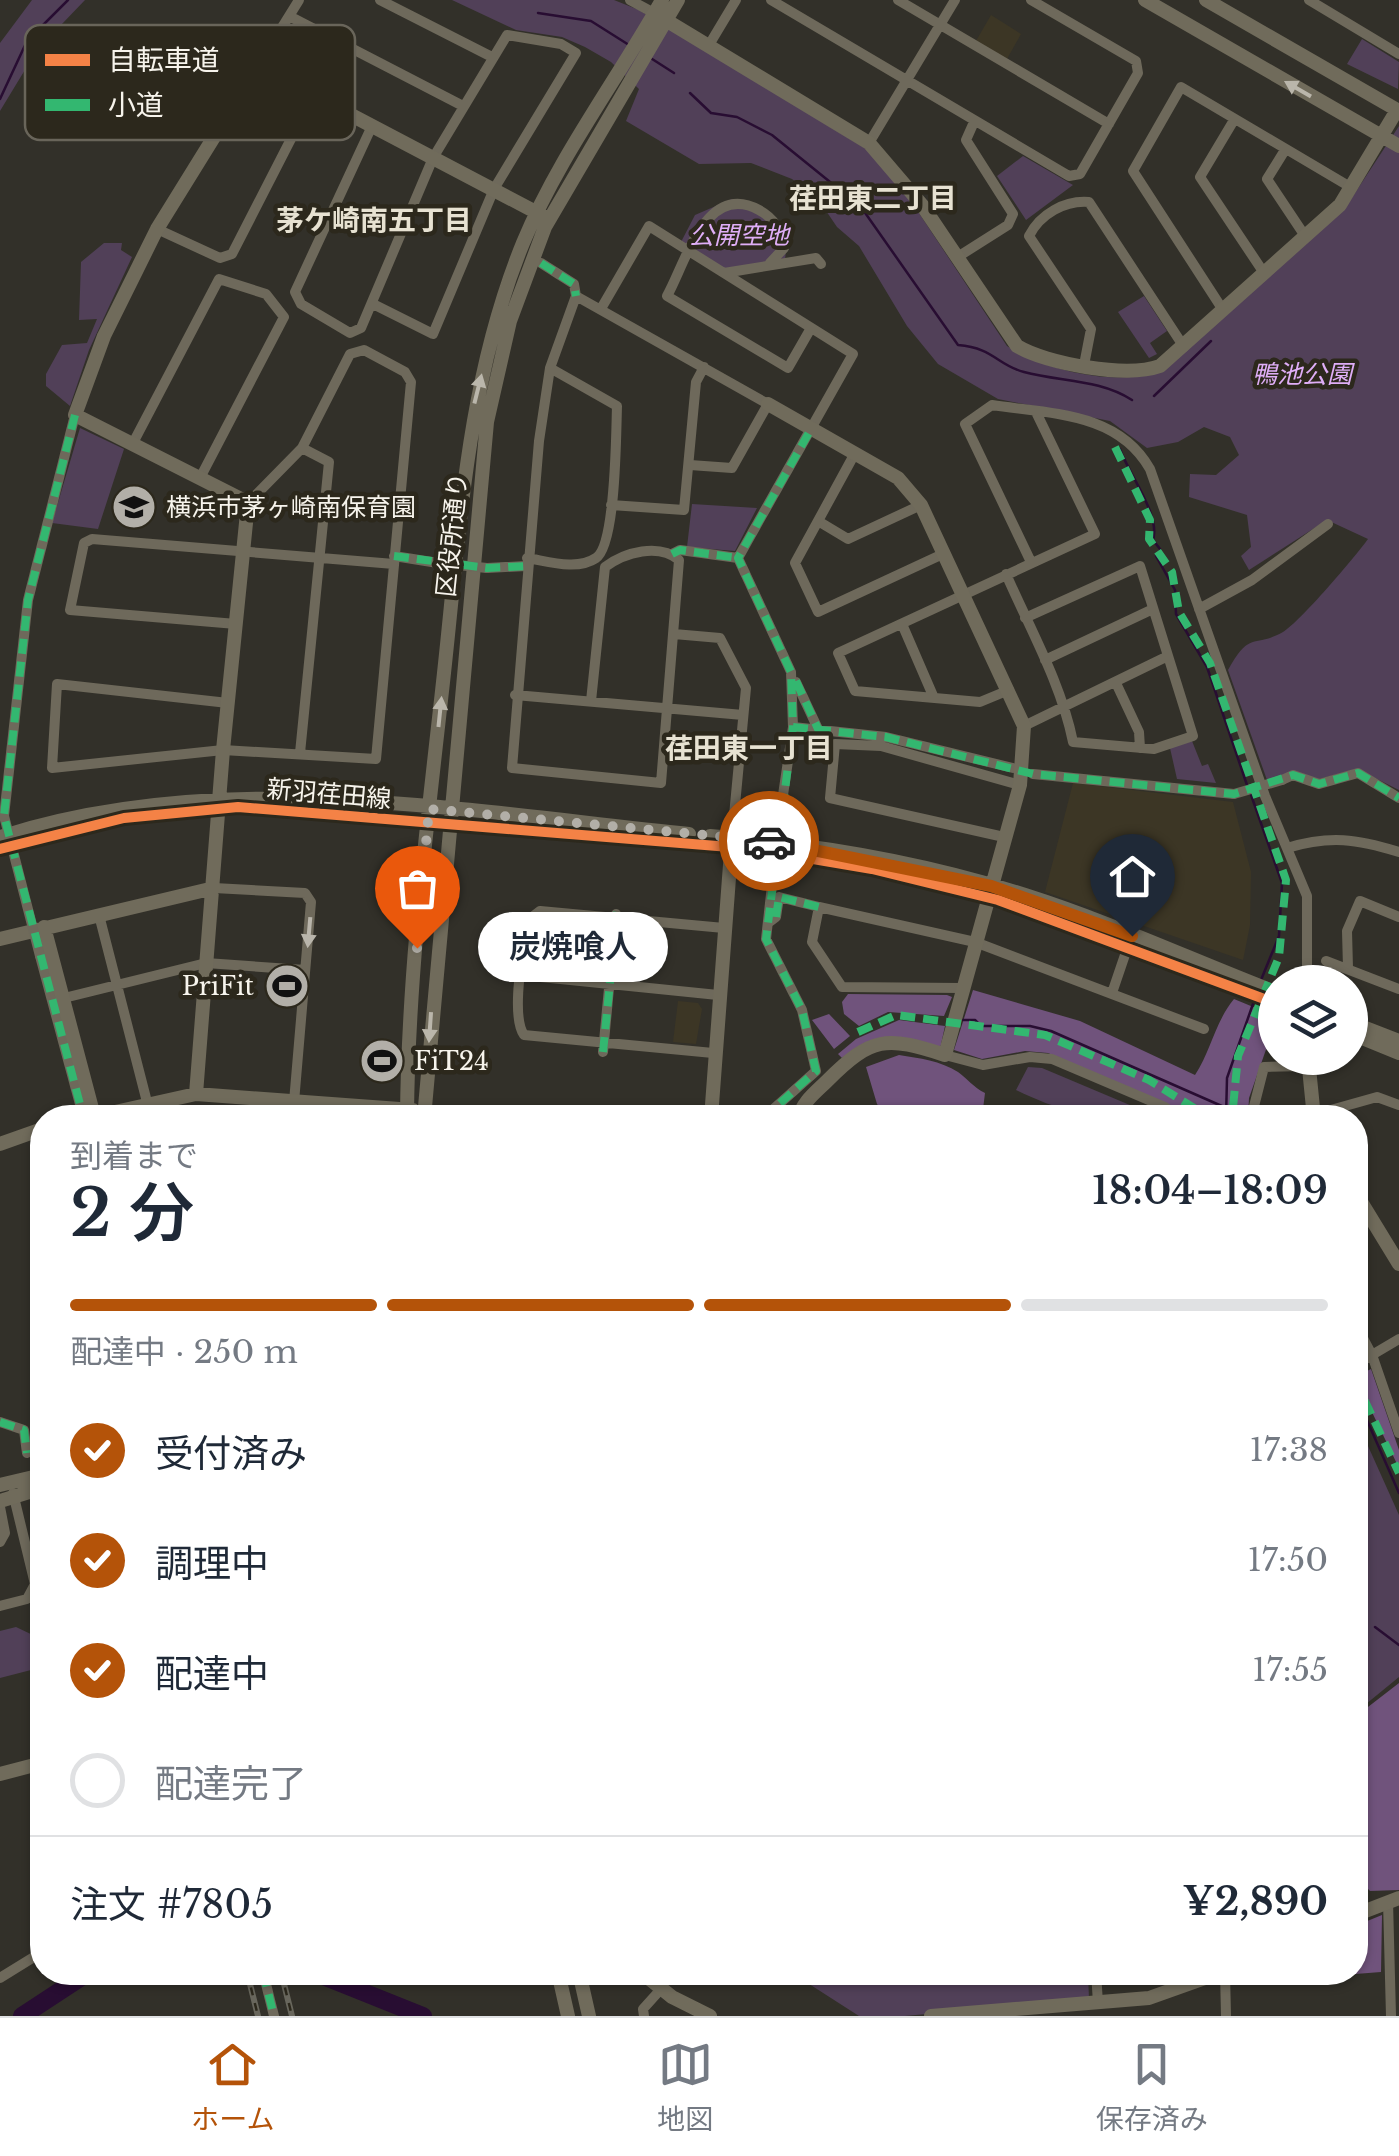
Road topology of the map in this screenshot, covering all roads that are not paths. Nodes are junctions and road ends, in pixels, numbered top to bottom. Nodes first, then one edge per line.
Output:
1 (299, 0) edge
2 (380, 0) edge
3 (630, 0) edge
4 (676, 0) edge
5 (736, 0) edge
6 (771, 0) edge
7 (898, 0) edge
8 (955, 0) edge
9 (1031, 0) edge
10 (1145, 0) edge
11 (1206, 0) edge
12 (1309, 0) edge
13 (661, 11) edge
14 (289, 16) junction
15 (283, 25) edge
16 (306, 25) edge
17 (940, 25) junction
18 (709, 45) junction
19 (355, 50) edge
20 (1399, 54) edge
21 (492, 56) junction
22 (623, 81) junction
23 (907, 82) junction
24 (1378, 99) junction
25 (463, 106) junction
26 (1398, 109) edge
27 (355, 118) edge
28 (1234, 120) junction
29 (974, 122) junction
30 (1109, 124) junction
31 (372, 126) junction
32 (1383, 138) junction
33 (212, 140) edge
34 (290, 140) edge
35 (869, 143) junction
36 (1399, 146) edge
37 (1285, 150) junction
38 (433, 158) junction
39 (1352, 188) junction
40 (494, 189) junction
41 (544, 215) junction
42 (157, 229) junction
43 (1304, 236) junction
44 (692, 251) junction
45 (956, 258) junction
46 (541, 263) dead end
47 (770, 263) junction
48 (821, 264) dead end
49 (724, 273) junction
50 (1264, 273) junction
51 (576, 296) junction
52 (373, 304) junction
53 (602, 307) junction
54 (1223, 310) junction
55 (811, 328) junction
56 (1184, 347) junction
57 (1084, 365) junction
58 (704, 367) dead end
59 (550, 368) junction
60 (768, 404) junction
61 (1036, 412) junction
62 (76, 415) junction
63 (812, 428) junction
64 (133, 444) junction
65 (302, 448) junction
66 (854, 455) junction
67 (690, 465) junction
68 (200, 478) junction
69 (246, 505) junction
70 (611, 505) junction
71 (921, 505) junction
72 (818, 522) junction
73 (1328, 524) dead end
74 (243, 553) junction
75 (945, 553) junction
76 (672, 554) junction
77 (320, 557) junction
78 (738, 558) junction
79 (394, 560) junction
80 (527, 562) junction
81 (1031, 562) junction
82 (1006, 574) junction
83 (964, 594) junction
84 (1152, 609) junction
85 (1199, 609) junction
86 (1025, 618) junction
87 (236, 624) junction
88 (902, 624) junction
89 (674, 634) junction
90 (1168, 656) junction
91 (1045, 660) junction
92 (792, 672) junction
93 (1116, 683) junction
94 (1009, 690) junction
95 (515, 695) junction
96 (934, 698) junction
97 (591, 701) junction
98 (228, 703) junction
99 (1066, 706) junction
100 (668, 708) junction
101 (743, 715) junction
102 (1024, 726) junction
103 (793, 727) junction
104 (819, 730) junction
105 (1140, 748) junction
106 (223, 750) junction
107 (300, 752) junction
108 (1013, 768) dead end
109 (1033, 774) dead end
110 (1020, 785) junction
111 (1399, 798) edge
112 (220, 802) junction
113 (428, 816) junction
114 (448, 818) junction
115 (778, 829) dead end
116 (0, 837) edge
117 (1004, 837) junction
118 (732, 842) junction
119 (1287, 848) junction
120 (0, 849) edge
121 (1399, 852) edge
122 (774, 867) dead end
123 (214, 888) junction
124 (989, 891) junction
125 (820, 907) junction
126 (99, 915) junction
127 (616, 915) junction
128 (1399, 917) edge
129 (768, 923) junction
130 (44, 928) junction
131 (724, 928) junction
132 (0, 939) edge
133 (975, 942) junction
134 (1128, 946) junction
135 (1326, 961) dead end
136 (206, 962) junction
137 (1307, 965) edge
138 (1339, 965) edge
139 (1348, 965) edge
140 (305, 970) junction
141 (522, 975) junction
142 (1368, 976) edge
143 (610, 984) junction
144 (1239, 984) junction
145 (117, 985) junction
146 (961, 988) junction
147 (1258, 988) edge
148 (1399, 988) edge
149 (1113, 990) junction
150 (1258, 994) edge
151 (718, 995) junction
152 (64, 998) junction
153 (1204, 1029) dead end
154 (1368, 1029) edge
155 (1368, 1040) edge
156 (1399, 1041) edge
157 (604, 1048) junction
158 (1399, 1052) edge
159 (712, 1053) junction
160 (945, 1055) junction
161 (1262, 1075) edge
162 (1309, 1075) edge
163 (196, 1094) junction
164 (147, 1102) junction
165 (294, 1102) junction
166 (85, 1105) edge
167 (86, 1105) edge
168 (132, 1105) edge
169 (322, 1105) edge
170 (408, 1105) edge
171 (425, 1105) edge
172 (710, 1105) edge
173 (779, 1105) edge
174 (803, 1105) edge
175 (1159, 1105) edge
176 (1254, 1105) edge
177 (1312, 1105) edge
178 (1350, 1105) edge
179 (1399, 1105) edge
180 (30, 1133) edge
181 (0, 1144) edge
182 (1368, 1213) edge
183 (1398, 1261) edge
184 (1399, 1338) edge
185 (1368, 1357) edge
186 (1368, 1368) edge
187 (0, 1422) edge
188 (1399, 1434) edge
189 (27, 1453) dead end
190 (30, 1480) edge
191 (30, 1490) edge
192 (5, 1494) edge
193 (0, 1542) edge
194 (30, 1569) edge
195 (30, 1592) edge
196 (0, 1606) edge
197 (30, 1766) edge
198 (0, 1774) edge
199 (1394, 1900) edge
200 (1368, 1910) edge
201 (30, 1959) edge
202 (0, 1978) edge
203 (266, 1985) edge
204 (561, 1985) edge
205 (581, 1985) edge
206 (656, 1985) edge
207 (1097, 1985) edge
208 (1184, 1985) edge
209 (1192, 1985) edge
210 (1225, 1985) edge
211 (660, 1988) junction
212 (1185, 1989) junction
213 (1098, 2003) junction
214 (1058, 2010) edge
215 (274, 2016) edge
216 (568, 2016) edge
217 (589, 2016) edge
218 (644, 2016) edge
219 (710, 2016) edge
220 (931, 2016) edge
221 (1226, 2016) edge
222 (1391, 2016) edge

1 - 14 street
2 - 21 street
3 - 13 street
4 - 13 street
5 - 18 street
6 - 23 street
7 - 17 street
8 - 17 street
9 - 30 street
32 -> 10 street
11 - 24 street
12 - 20 street
13 - 18 street
13 - 22 street, 区役所通り
13 - 22 street, 区役所通り
14 - 15 street
14 - 16 street
17 - 23 street
17 - 30 street
18 - 35 street
19 - 25 street
21 - 25 street
21 - 40 street
22 - 41 street, 区役所通り
23 - 29 street
23 - 35 street
24 - 26 street
24 - 32 street
25 - 38 street
26 - 32 street
26 - 36 street
27 - 31 street
28 - 37 street
28 - 50 street
28 - 54 street
29 - 30 street
29 - 45 street
31 - 38 street
31 - 52 street
32 - 36 street
32 - 39 street
33 - 42 street
34 - 42 street
35 - 45 street
37 - 39 street
37 - 43 street
38 - 40 street
38 - 52 street
39 - 43 street
40 - 41 street
40 - 52 street
113 -> 41 street, 区役所通り
41 - 114 street, 区役所通り
42 - 62 street
43 - 50 street
44 - 47 street
44 - 49 street
44 - 53 street
44 - 55 street
45 - 57 street
46 - 51 street
47 - 48 street
47 - 49 street
49 - 55 street
50 - 54 street
51 - 53 street
51 - 59 street
53 - 60 street
54 - 56 street
55 - 63 street
56 - 57 street
56 - 57 street
58 - 67 street
59 - 70 street
59 - 80 street
60 - 63 street
60 - 67 street
61 - 81 street
61 - 81 street
61 - 85 street
62 - 64 street
62 - 166 street, bridge
63 - 66 street
63 - 78 street
64 - 68 street
64 - 68 street
65 - 69 street
65 - 77 street
65 - 79 street
66 - 71 street
66 - 72 street
67 - 70 street
68 - 69 street
69 - 74 street
70 - 80 street
71 - 72 street
71 - 75 street
72 - 75 street
73 - 85 street
74 - 77 street
74 - 87 street
74 - 87 street
75 - 83 street
76 - 78 street
76 - 89 street
76 - 97 street
77 - 79 street
77 - 107 street
78 - 92 street
79 - 80 street, bridge
79 - 107 street
80 - 95 street
81 - 82 street
82 - 83 street
82 - 86 street
83 - 88 street
83 - 94 street
84 - 86 street
84 - 90 street
84 - 91 street
85 - 119 street
86 - 91 street
87 - 98 street
88 - 96 street
88 - 96 street
89 - 100 street
89 - 101 street
90 - 93 street
90 - 105 street
91 - 99 street
92 - 103 street
92 - 104 street
93 - 99 street
93 - 105 street
94 - 96 street
94 - 102 street
95 - 97 street
95 - 100 street
97 - 100 street
98 - 106 street
98 - 106 street
99 - 102 street
99 - 105 street
100 - 101 street
101 - 118 street
102 - 110 street
103 - 104 street
103 - 115 street
104 - 108 street
106 - 107 street
106 - 112 street
109 - 111 street, bridge
110 - 117 street
110 - 117 street
112 - 113 street, 新羽荏田線
112 - 116 street, 新羽荏田線
112 - 120 street, 新羽荏田線
112 - 123 street
113 - 114 street, 新羽荏田線
113 - 170 street, 区役所通り
114 - 118 street, 新羽荏田線
114 -> 171 street, 区役所通り
117 - 124 street
118 - 124 street, 新羽荏田線
118 - 131 street
119 - 121 street
119 - 137 street
122 - 129 street
123 - 126 street
123 - 136 street
123 -> 140 street
124 - 133 street
124 - 134 street, 新羽荏田線
124 - 144 street, 新羽荏田線
125 - 129 street
125 - 133 street
125 - 146 street
126 - 130 street
126 - 145 street
127 - 131 street
127 - 141 street
127 - 143 street
128 - 139 street
129 - 173 street
130 - 132 street
130 - 152 street
131 - 151 street
133 - 146 street
133 - 149 street
134 - 144 street, 新羽荏田線
134 - 149 street
135 - 138 street
136 - 140 street
136 - 145 street
136 - 163 street
140 - 165 street
141 - 143 street
141 - 157 street
142 - 148 street
143 - 151 street
143 - 157 street
144 - 147 street
144 - 150 street
145 - 152 street
145 - 164 street
146 - 160 street
149 - 153 street
151 - 159 street
152 - 167 street
154 - 156 street
155 - 158 street
157 - 159 street
159 - 172 street
160 - 174 street
160 - 175 street
161 - 176 street
162 - 177 street
163 - 164 street
163 - 165 street
164 - 168 street
165 - 169 street
178 - 179 street
180 - 181 street
182 - 183 street
184 - 185 street
186 - 188 street
187 - 189 street
190 - 192 street
191 - 192 street
192 - 193 street
192 - 194 street
195 - 196 street
197 - 198 street
199 - 200 street
199 - 222 street
201 - 202 street
203 - 215 street
204 - 216 street
205 - 217 street
206 - 211 street
207 - 213 street
208 - 212 street
209 - 212 street
210 - 221 street
211 - 218 street
211 - 219 street
212 - 213 street
213 - 214 street
214 - 220 street

